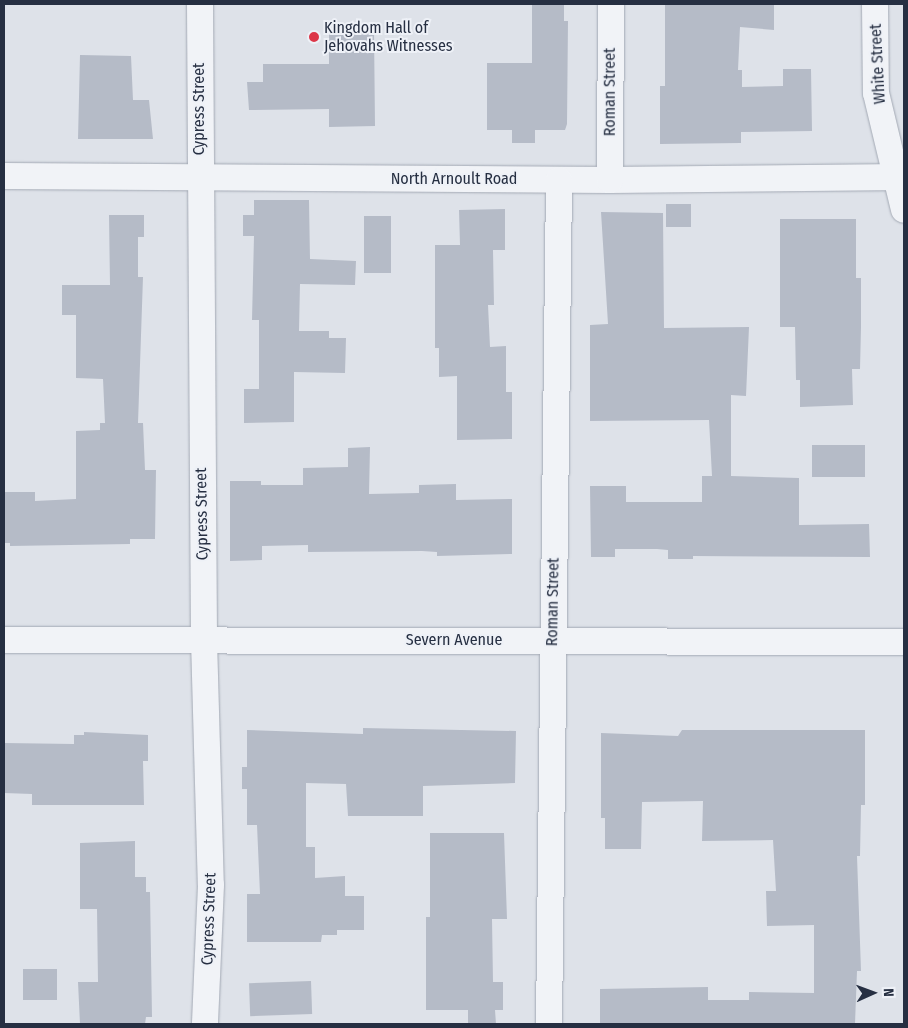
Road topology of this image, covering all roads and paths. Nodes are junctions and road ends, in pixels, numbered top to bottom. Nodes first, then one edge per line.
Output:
1 (200, 4) edge
2 (611, 4) edge
3 (875, 4) edge
4 (4, 176) edge
5 (199, 177) junction
6 (899, 177) edge
7 (559, 180) junction
8 (610, 180) junction
9 (904, 210) edge
10 (4, 640) edge
11 (204, 640) junction
12 (553, 640) junction
13 (904, 642) edge
14 (205, 1024) edge
15 (549, 1024) edge

1 - 5 street, Cypress Street
2 - 8 street, Roman Street
3 - 6 street, White Street
4 - 5 street, North Arnoult Road
5 - 7 street, North Arnoult Road
5 - 11 street, Cypress Street
6 - 8 street, North Arnoult Road
6 - 9 street, White Street
7 - 8 street, North Arnoult Road
7 - 12 street, Roman Street
10 - 11 street, Severn Avenue
11 - 12 street, Severn Avenue
11 - 14 street, Cypress Street
12 - 13 street, Severn Avenue
12 - 15 street, Roman Street

